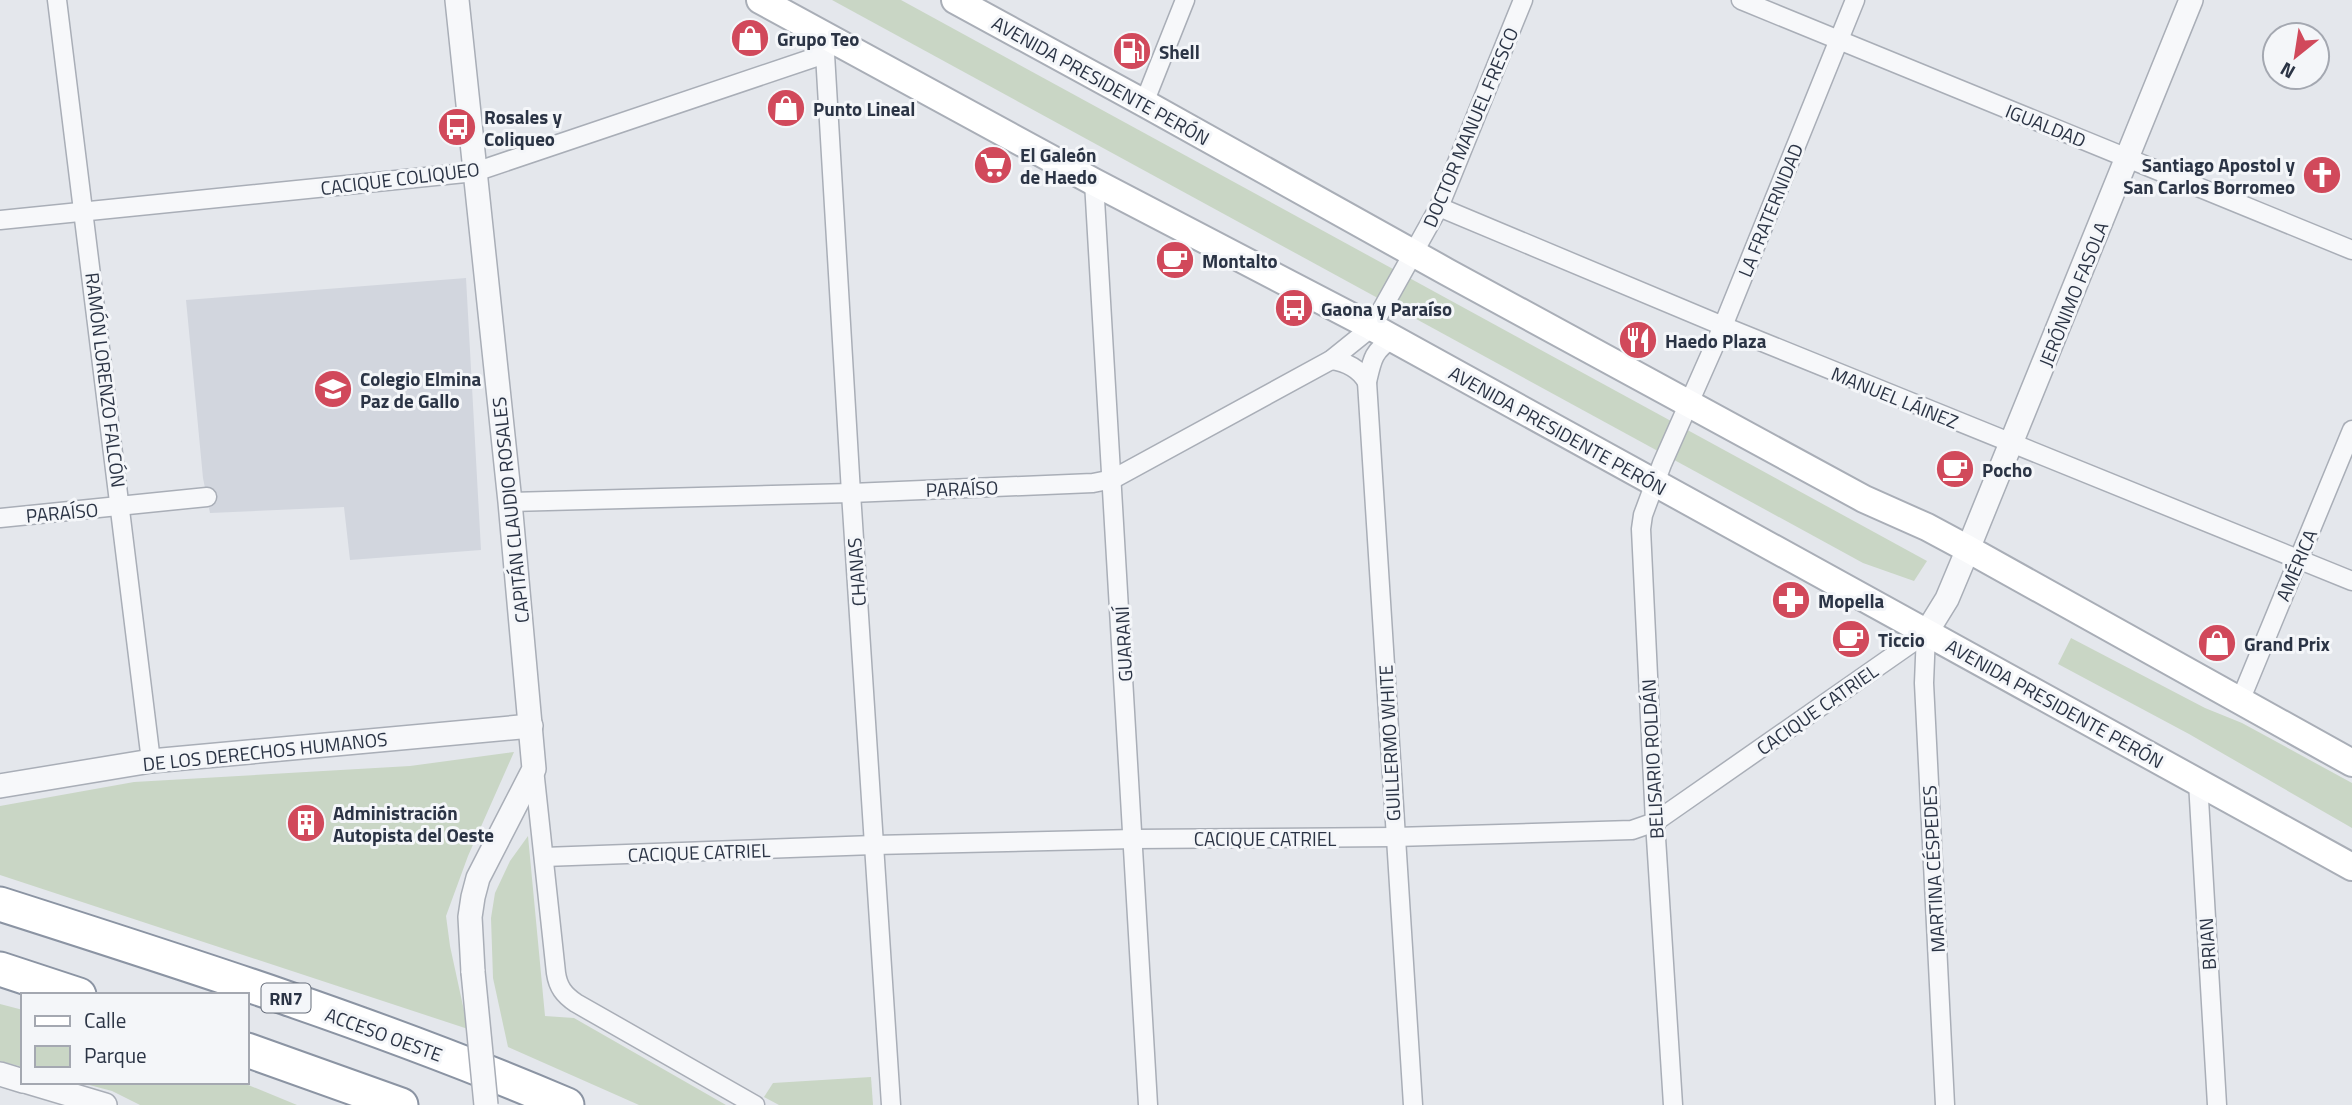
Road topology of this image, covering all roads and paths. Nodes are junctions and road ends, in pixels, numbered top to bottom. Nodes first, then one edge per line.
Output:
1 (57, 0) edge
2 (457, 0) edge
3 (760, 0) edge
4 (955, 0) edge
5 (1185, 0) edge
6 (1523, 0) edge
7 (1741, 0) edge
8 (1855, 0) edge
9 (2191, 0) edge
10 (1839, 40) junction
11 (829, 47) junction
12 (1144, 103) junction
13 (2128, 158) junction
14 (475, 172) junction
15 (1094, 182) junction
16 (1440, 207) junction
17 (85, 212) junction
18 (0, 220) edge
19 (2352, 250) edge
20 (1415, 254) junction
21 (1723, 326) junction
22 (1382, 333) junction
23 (1331, 360) junction
24 (1367, 382) junction
25 (1686, 412) junction
26 (2352, 430) edge
27 (2011, 444) junction
28 (1113, 479) junction
29 (1655, 485) junction
30 (851, 493) junction
31 (207, 497) dead end
32 (510, 502) junction
33 (121, 506) junction
34 (0, 518) edge
35 (1968, 549) junction
36 (2299, 559) junction
37 (2352, 581) edge
38 (1926, 633) junction
39 (2240, 701) junction
40 (531, 726) junction
41 (151, 761) junction
42 (2352, 763) edge
43 (534, 769) junction
44 (2198, 782) junction
45 (0, 786) edge
46 (1655, 822) junction
47 (1395, 837) junction
48 (1134, 839) junction
49 (874, 845) junction
50 (544, 857) junction
51 (2352, 867) edge
52 (0, 904) edge
53 (0, 970) edge
54 (73, 993) edge
55 (248, 1050) edge
56 (0, 1074) edge
57 (21, 1080) edge
58 (35, 1084) edge
59 (105, 1105) edge
60 (401, 1105) edge
61 (486, 1105) edge
62 (567, 1105) edge
63 (755, 1105) edge
64 (891, 1105) edge
65 (1148, 1105) edge
66 (1413, 1105) edge
67 (1673, 1105) edge
68 (1945, 1105) edge
69 (2217, 1105) edge

1 - 17 street, RAMÓN LORENZO FALCÓN
2 - 14 street, CAPITÁN CLAUDIO ROSALES
3 - 11 main road, AVENIDA PRESIDENTE PERÓN
4 - 12 main road, AVENIDA PRESIDENTE PERÓN
5 - 12 street
6 - 16 street, DOCTOR MANUEL FRESCO
7 - 10 street, IGUALDAD
8 - 10 street, LA FRATERNIDAD
9 - 13 street, JERÓNIMO FASOLA
10 - 13 street, IGUALDAD
10 - 21 street, LA FRATERNIDAD
11 - 14 street, CACIQUE COLIQUEO
11 - 15 main road, AVENIDA PRESIDENTE PERÓN
11 - 30 street, CHANAS
12 - 20 main road, AVENIDA PRESIDENTE PERÓN
13 - 19 street, IGUALDAD
13 - 27 street, JERÓNIMO FASOLA
14 - 17 street, CACIQUE COLIQUEO
14 - 32 street, CAPITÁN CLAUDIO ROSALES
15 - 22 main road, AVENIDA PRESIDENTE PERÓN
15 - 28 street, GUARANÍ
16 - 20 street, DOCTOR MANUEL FRESCO
16 - 21 street, MANUEL LÁINEZ
17 - 18 street, CACIQUE COLIQUEO
17 - 33 street, RAMÓN LORENZO FALCÓN
20 - 22 street, DOCTOR MANUEL FRESCO
20 - 25 main road, AVENIDA PRESIDENTE PERÓN
21 - 25 street, LA FRATERNIDAD
21 - 27 street, MANUEL LÁINEZ
22 - 23 street, PARAÍSO
22 - 24 street, GUILLERMO WHITE
22 - 29 main road, AVENIDA PRESIDENTE PERÓN
23 - 24 street
23 - 28 street, PARAÍSO
24 - 47 street, GUILLERMO WHITE
25 - 29 street, BELISARIO ROLDÁN
25 - 35 main road, AVENIDA PRESIDENTE PERÓN
26 - 36 street, AMÉRICA
27 - 35 street, JERÓNIMO FASOLA
27 - 36 street, MANUEL LÁINEZ
28 - 30 street, PARAÍSO
28 - 48 street, GUARANÍ
29 - 38 main road, AVENIDA PRESIDENTE PERÓN
29 - 46 street, BELISARIO ROLDÁN
30 - 32 street, PARAÍSO
30 - 49 street, CHANAS
31 - 33 street, PARAÍSO
32 - 40 street, CAPITÁN CLAUDIO ROSALES
33 - 34 street, PARAÍSO
33 - 41 street, RAMÓN LORENZO FALCÓN
35 - 38 street, JERÓNIMO FASOLA
35 - 39 main road, AVENIDA PRESIDENTE PERÓN
36 - 37 street, MANUEL LÁINEZ
36 - 39 street, AMÉRICA
38 - 44 main road, AVENIDA PRESIDENTE PERÓN
38 - 46 street, CACIQUE CATRIEL
38 - 68 street, MARTINA CÉSPEDES
39 - 42 main road, AVENIDA PRESIDENTE PERÓN
40 - 41 street, DE LOS DERECHOS HUMANOS
40 - 43 street, CAPITÁN CLAUDIO ROSALES
41 - 45 street, DE LOS DERECHOS HUMANOS
43 - 50 street, CAPITÁN CLAUDIO ROSALES
43 - 61 street, bridge
44 - 51 main road, AVENIDA PRESIDENTE PERÓN
44 - 69 street, BRIAN
46 - 47 street, CACIQUE CATRIEL
46 - 67 street, BELISARIO ROLDÁN
47 - 48 street, CACIQUE CATRIEL
47 - 66 street, GUILLERMO WHITE
48 - 49 street, CACIQUE CATRIEL
48 - 65 street, GUARANÍ
49 - 50 street, CACIQUE CATRIEL
49 - 64 street, CHANAS
50 - 63 street, CAPITÁN CLAUDIO ROSALES
52 - 62 highway, ACCESO OESTE / RN7
53 - 54 highway
55 - 60 highway
56 - 57 street
58 - 59 street

